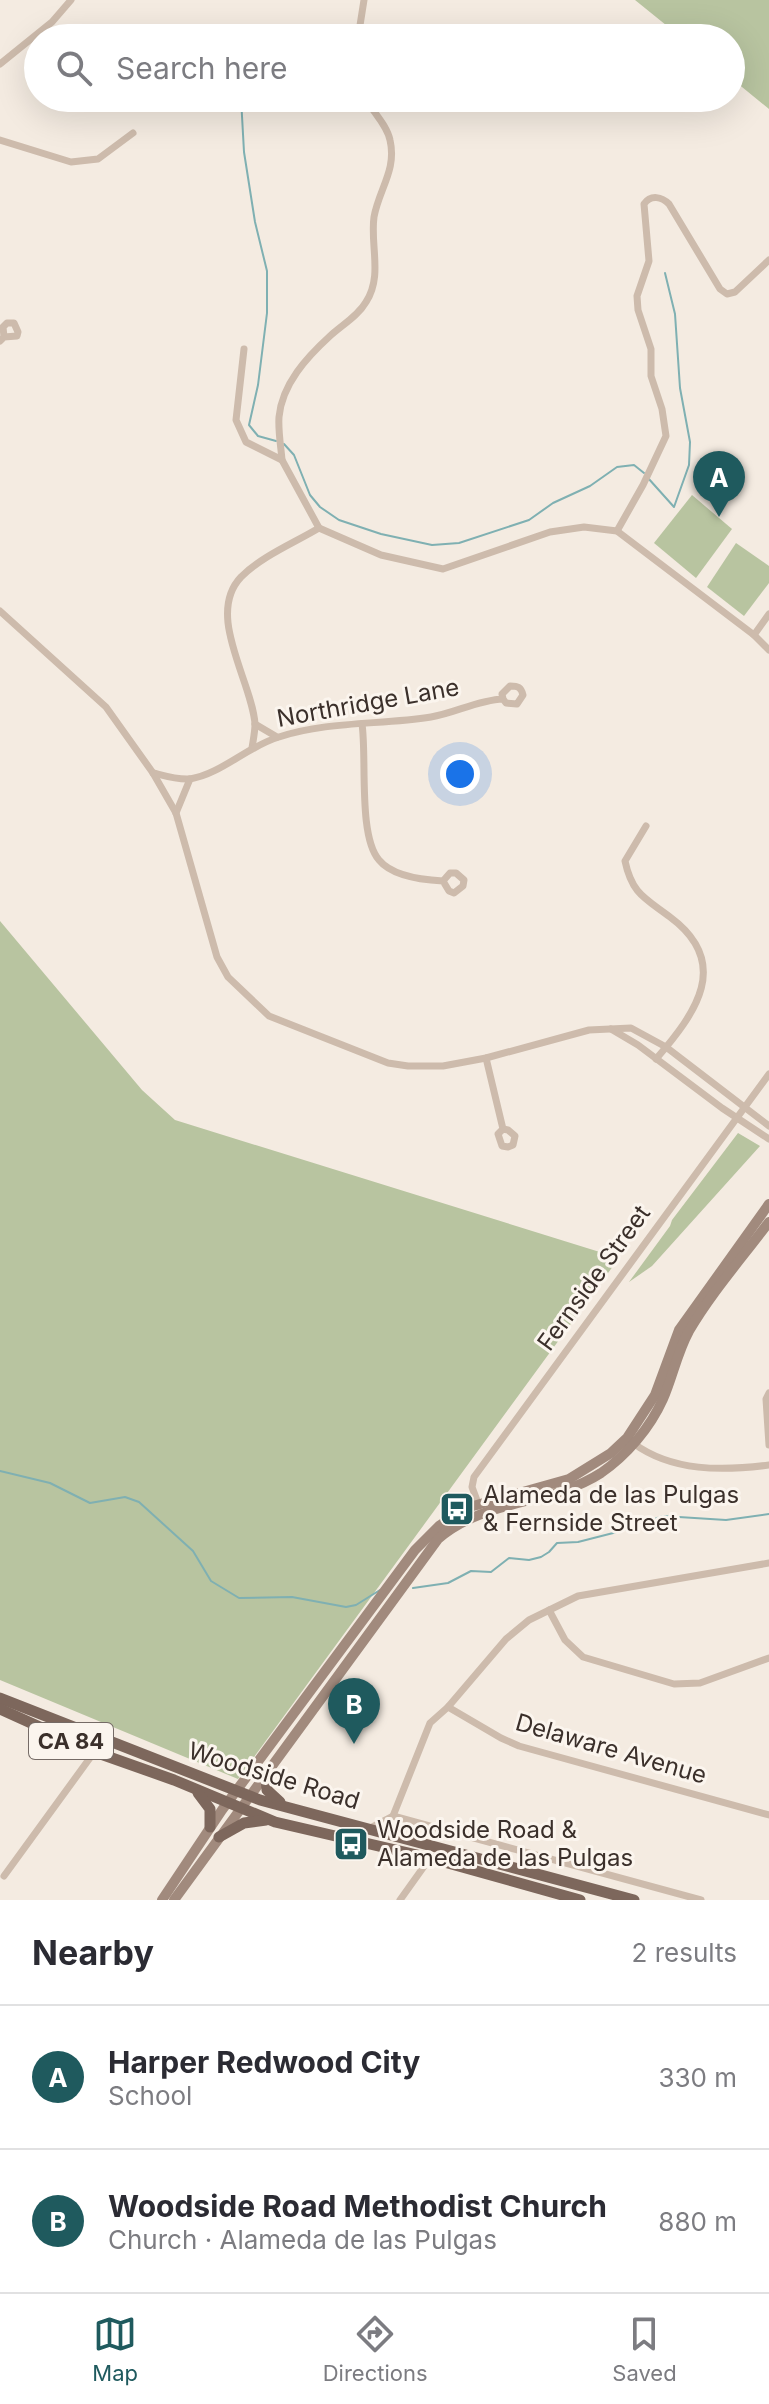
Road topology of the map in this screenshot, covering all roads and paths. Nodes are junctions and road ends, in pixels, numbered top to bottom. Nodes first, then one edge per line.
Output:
1 (71, 0) edge
2 (364, 0) edge
3 (50, 24) edge
4 (360, 24) edge
5 (24, 45) edge
6 (0, 64) edge
7 (374, 112) edge
8 (133, 133) dead end
9 (0, 140) edge
10 (769, 260) edge
11 (244, 349) dead end
12 (282, 460) junction
13 (319, 528) junction
14 (617, 531) junction
15 (0, 611) edge
16 (769, 614) edge
17 (754, 635) junction
18 (769, 650) edge
19 (503, 699) dead end
20 (255, 724) junction
21 (362, 724) junction
22 (277, 737) junction
23 (252, 748) junction
24 (153, 773) junction
25 (190, 779) junction
26 (176, 813) junction
27 (646, 826) dead end
28 (443, 881) dead end
29 (609, 1028) junction
30 (666, 1047) junction
31 (486, 1058) junction
32 (656, 1059) junction
33 (769, 1074) edge
34 (743, 1107) junction
35 (737, 1116) junction
36 (769, 1126) edge
37 (503, 1129) dead end
38 (769, 1139) edge
39 (769, 1204) edge
40 (769, 1222) edge
41 (769, 1393) edge
42 (631, 1441) junction
43 (769, 1445) edge
44 (769, 1465) edge
45 (479, 1508) junction
46 (769, 1563) edge
47 (549, 1610) junction
48 (350, 1648) junction
49 (769, 1658) edge
50 (0, 1698) edge
51 (448, 1707) junction
52 (0, 1709) edge
53 (292, 1716) junction
54 (303, 1723) junction
55 (103, 1740) junction
56 (95, 1752) junction
57 (266, 1776) junction
58 (195, 1789) junction
59 (237, 1792) junction
60 (250, 1796) junction
61 (228, 1803) junction
62 (240, 1808) junction
63 (286, 1808) junction
64 (769, 1815) edge
65 (393, 1816) junction
66 (270, 1820) junction
67 (210, 1827) junction
68 (369, 1828) junction
69 (219, 1837) junction
70 (430, 1858) junction
71 (4, 1876) dead end
72 (604, 1896) edge
73 (162, 1900) edge
74 (174, 1900) edge
75 (400, 1900) edge
76 (580, 1900) edge
77 (634, 1900) edge
78 (701, 1900) edge

1 - 3 street
2 - 4 street
5 - 6 street
7 - 12 street
8 - 9 street
10 - 14 street
11 - 12 street
12 - 13 street
13 - 14 street
13 - 20 street
14 - 17 street
15 - 24 street
16 - 17 street
17 - 18 street
19 - 21 street, Northridge Lane
20 - 22 street
20 - 23 street
21 - 22 street, Northridge Lane
21 - 28 street
22 - 23 street, Northridge Lane
23 - 25 street, Northridge Lane
24 - 25 street
24 - 26 street
25 - 26 street
26 - 31 street
27 - 30 street
29 - 30 street
29 - 31 street
29 - 32 street
30 - 32 street
30 - 34 street
31 - 37 street
32 - 35 street
33 - 34 street, Fernside Street
34 - 35 street, Fernside Street
34 - 36 street
35 - 38 street
35 - 45 street, Fernside Street
39 - 42 main road
40 - 42 main road
41 - 43 street
42 - 44 street
42 - 45 main road
45 - 48 main road
46 - 47 street
47 - 49 street
47 - 51 street
48 - 53 main road
48 - 54 main road
50 - 55 main road, Woodside Road / CA 84
51 - 64 street, Delaware Avenue
51 - 65 street
52 - 56 main road, Woodside Road / CA 84
53 - 54 main road
53 - 59 main road
54 - 57 main road
55 - 56 street
55 - 59 main road, Woodside Road / CA 84
56 - 58 main road, Woodside Road / CA 84
56 - 71 street
57 - 60 main road
57 - 63 main road
58 - 61 main road, Woodside Road / CA 84
58 - 67 main road
59 - 60 main road, Woodside Road / CA 84
59 - 61 main road
60 - 62 main road
60 - 63 main road, Woodside Road / CA 84
61 - 62 main road, Woodside Road / CA 84
61 - 67 main road
62 - 66 main road, Woodside Road / CA 84
62 - 69 main road
63 - 68 main road, Woodside Road / CA 84
65 - 68 street
65 - 78 street
66 - 69 main road
66 - 70 main road, Woodside Road / CA 84
67 - 73 main road
68 - 72 main road, Woodside Road / CA 84
69 - 74 main road
70 - 75 street
70 - 76 main road, Woodside Road / CA 84
72 - 77 main road, Woodside Road / CA 84

